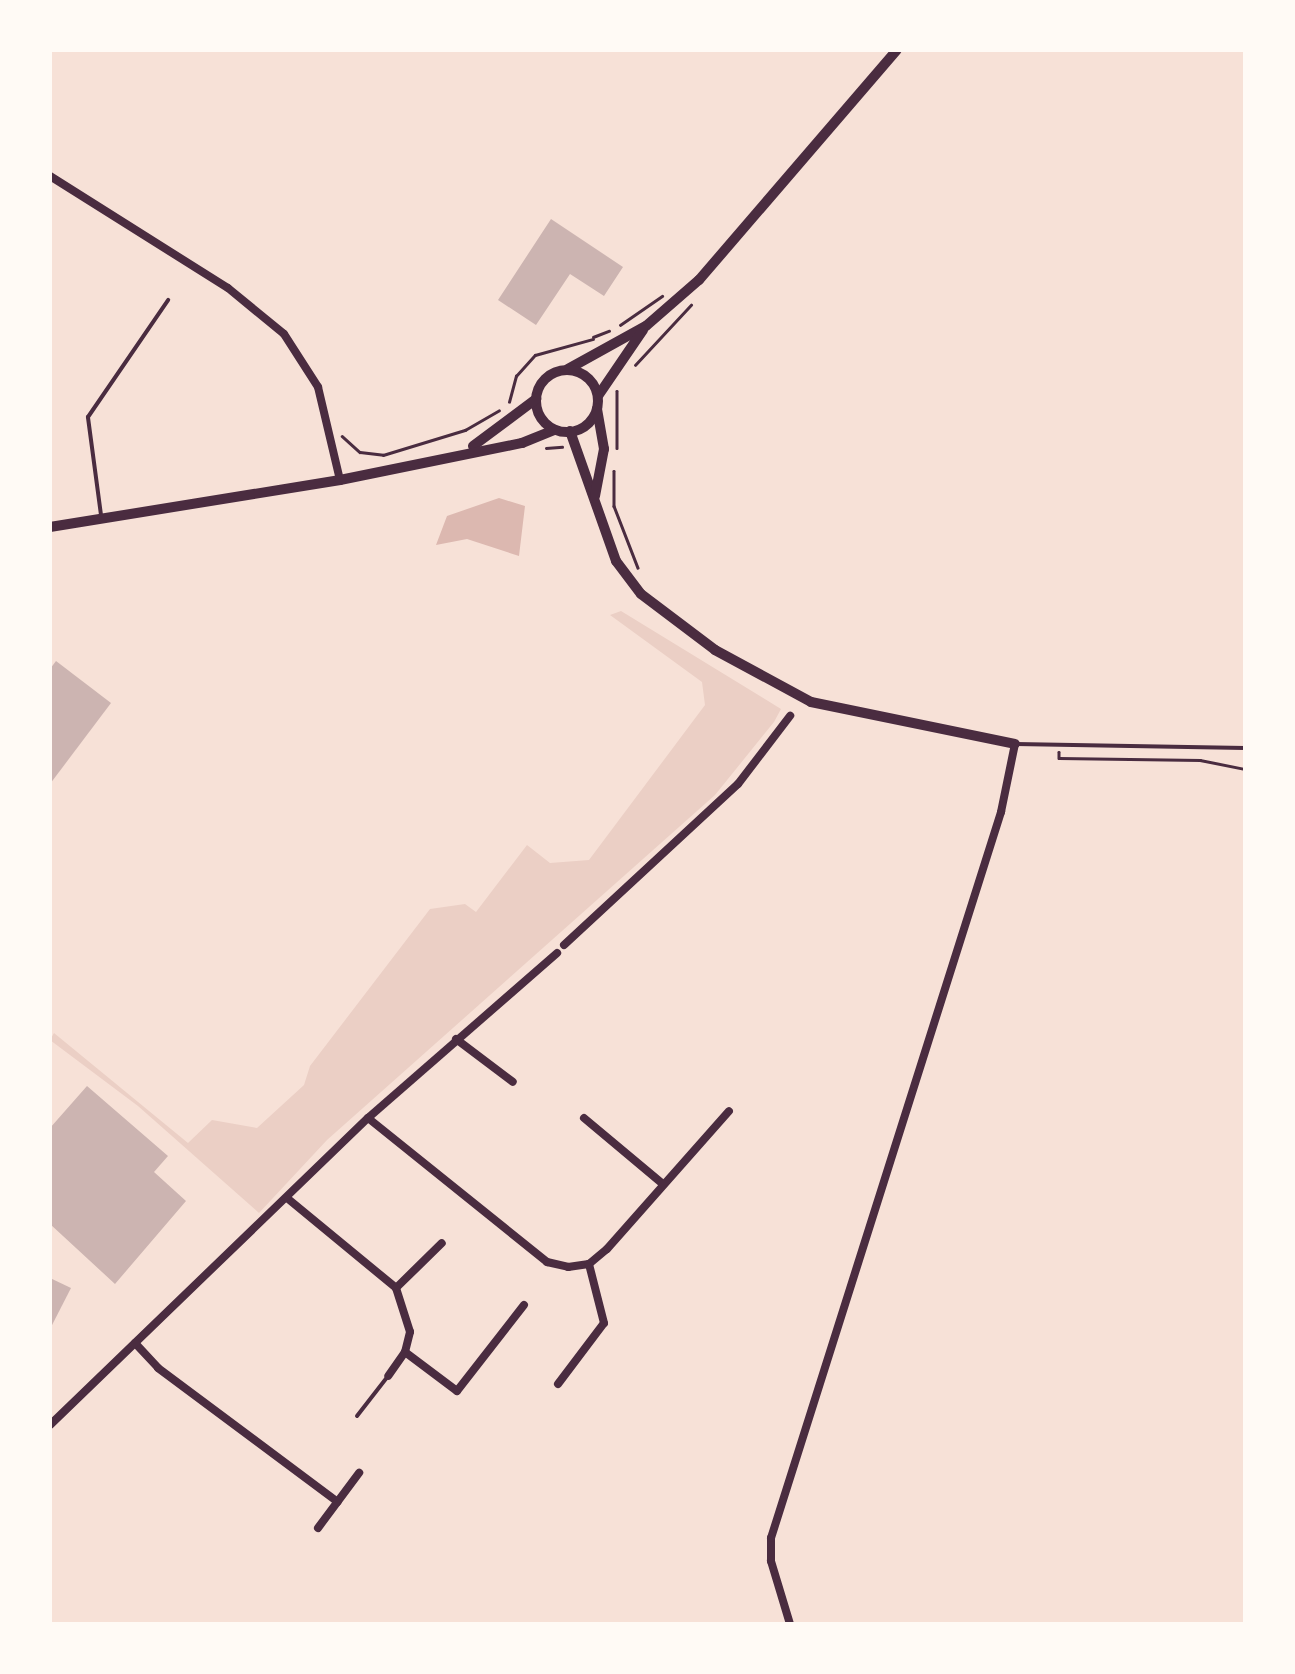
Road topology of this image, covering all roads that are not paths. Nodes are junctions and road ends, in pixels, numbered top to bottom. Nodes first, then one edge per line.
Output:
1 (897, 50) edge
2 (50, 176) edge
3 (168, 300) dead end
4 (646, 326) junction
5 (568, 370) junction
6 (598, 396) junction
7 (536, 399) junction
8 (597, 408) junction
9 (556, 430) junction
10 (570, 432) junction
11 (468, 449) junction
12 (340, 480) junction
13 (594, 500) junction
14 (101, 519) junction
15 (50, 527) edge
16 (790, 716) dead end
17 (1015, 744) junction
18 (1245, 748) edge
19 (564, 945) dead end
20 (556, 953) dead end
21 (456, 1040) junction
22 (514, 1082) dead end
23 (729, 1112) dead end
24 (368, 1118) junction
25 (584, 1118) dead end
26 (663, 1184) junction
27 (287, 1198) junction
28 (442, 1244) dead end
29 (589, 1264) junction
30 (396, 1288) junction
31 (524, 1305) dead end
32 (135, 1344) junction
33 (405, 1352) junction
34 (388, 1376) joint
35 (558, 1384) dead end
36 (357, 1416) dead end
37 (50, 1425) edge
38 (359, 1474) dead end
39 (338, 1502) junction
40 (318, 1528) dead end
41 (790, 1624) edge

1 - 4 street
2 - 12 street
3 - 14 lane
4 - 5 street
4 - 6 street
5 - 6 street
5 - 7 street
6 - 8 street
7 - 9 street
7 - 11 street
8 - 10 street
8 - 13 street
9 - 10 street
9 - 11 street
10 - 13 street
11 - 12 street
12 - 14 street
13 - 17 street
14 - 15 street
16 - 19 street
17 - 18 lane
17 - 41 street
20 - 21 street
21 - 22 street
21 - 24 street
23 - 26 street
24 - 27 street
24 - 29 street
25 - 26 street
26 - 29 street
27 - 30 street
27 - 32 street
28 - 30 street
29 - 35 street
30 - 33 street
31 - 33 street
32 - 37 street
32 - 39 street
33 - 34 street
34 - 36 lane
38 - 39 street
39 - 40 street

